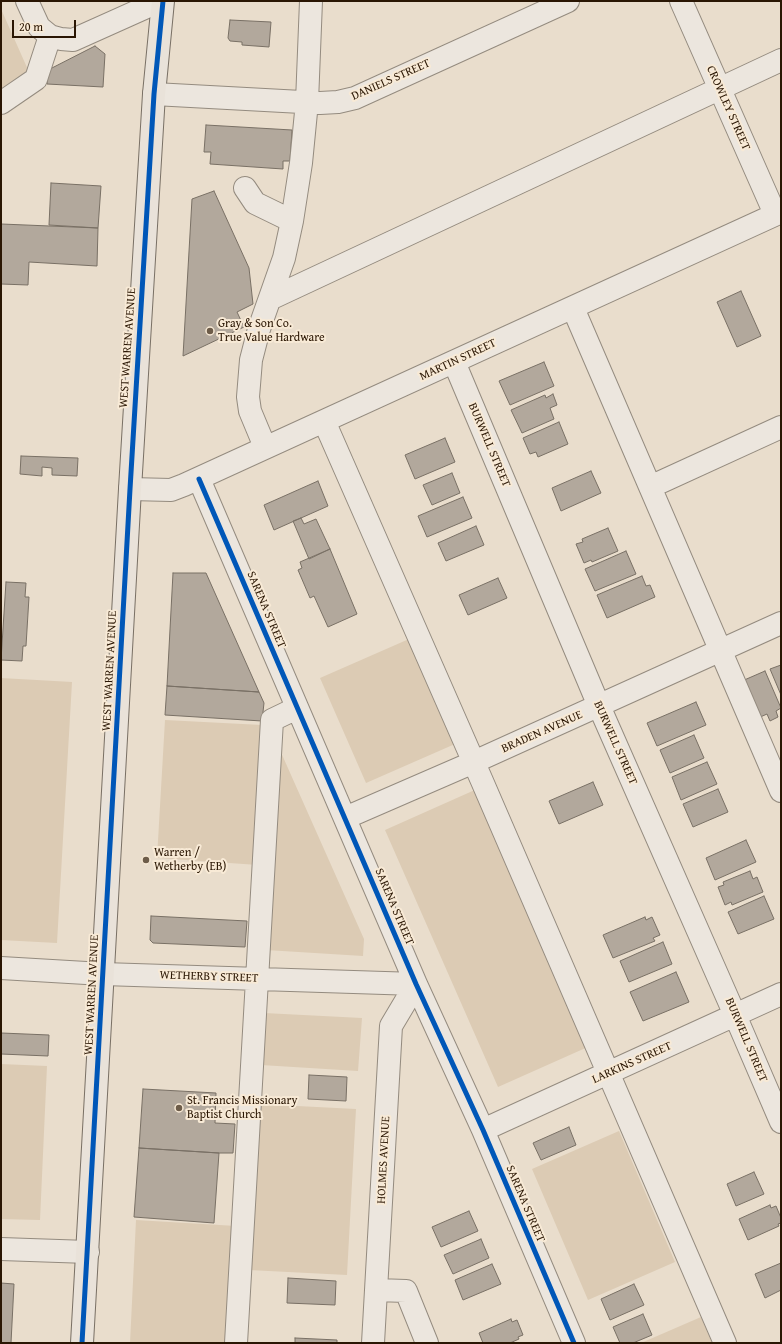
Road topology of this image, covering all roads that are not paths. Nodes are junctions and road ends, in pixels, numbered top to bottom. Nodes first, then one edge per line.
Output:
1 (27, 1) edge
2 (162, 1) edge
3 (311, 1) edge
4 (568, 1) edge
5 (681, 1) edge
6 (50, 36) junction
7 (781, 60) edge
8 (720, 88) junction
9 (154, 94) junction
10 (307, 102) junction
11 (1, 104) edge
12 (245, 188) dead end
13 (778, 213) edge
14 (292, 221) junction
15 (270, 299) junction
16 (573, 308) junction
17 (454, 362) junction
18 (324, 421) junction
19 (781, 427) edge
20 (265, 447) junction
21 (199, 479) junction
22 (650, 487) junction
23 (130, 489) junction
24 (781, 622) edge
25 (720, 650) junction
26 (599, 706) junction
27 (297, 708) junction
28 (474, 762) junction
29 (781, 791) edge
30 (345, 818) junction
31 (1, 968) edge
32 (103, 974) junction
33 (257, 978) junction
34 (416, 984) junction
35 (781, 994) edge
36 (735, 1015) junction
37 (608, 1073) junction
38 (781, 1122) edge
39 (482, 1130) junction
40 (1, 1249) edge
41 (88, 1252) junction
42 (376, 1290) junction
43 (82, 1343) edge
44 (236, 1343) edge
45 (373, 1343) edge
46 (427, 1343) edge
47 (574, 1343) edge
48 (725, 1343) edge

1 - 6 street
2 - 6 street
2 - 9 main road, WEST WARREN AVENUE
3 - 10 street
4 - 10 street, DANIELS STREET
5 - 8 street, CROWLEY STREET
6 - 11 street
7 - 8 street
8 - 13 street, CROWLEY STREET
8 - 15 street
9 - 10 street, DANIELS STREET
9 - 23 main road, WEST WARREN AVENUE
10 - 14 street
12 - 14 street
13 - 16 street, MARTIN STREET
14 - 15 street
15 - 20 street
16 - 17 street, MARTIN STREET
16 - 22 street
17 - 18 street, MARTIN STREET
17 - 26 street, BURWELL STREET
18 - 20 street, MARTIN STREET
18 - 28 street
19 - 22 street
20 - 21 street, MARTIN STREET
21 - 23 street, MARTIN STREET
21 - 27 street, SARENA STREET
22 - 25 street
23 - 32 main road, WEST WARREN AVENUE
24 - 25 street, BRADEN AVENUE
25 - 26 street, BRADEN AVENUE
25 - 29 street
26 - 28 street, BRADEN AVENUE
26 - 36 street, BURWELL STREET
27 - 30 street, SARENA STREET
27 - 33 street
28 - 30 street, BRADEN AVENUE
28 - 37 street
30 - 34 street, SARENA STREET
31 - 32 street, WETHERBY STREET
32 - 33 street, WETHERBY STREET
32 - 41 main road, WEST WARREN AVENUE
33 - 34 street, WETHERBY STREET
33 - 44 street
34 - 39 street, SARENA STREET
34 - 42 street, HOLMES AVENUE
35 - 36 street, LARKINS STREET
36 - 37 street, LARKINS STREET
36 - 38 street, BURWELL STREET
37 - 39 street, LARKINS STREET
37 - 48 street
39 - 47 street, SARENA STREET
40 - 41 street
41 - 43 main road, WEST WARREN AVENUE
42 - 45 street, HOLMES AVENUE
42 - 46 street

